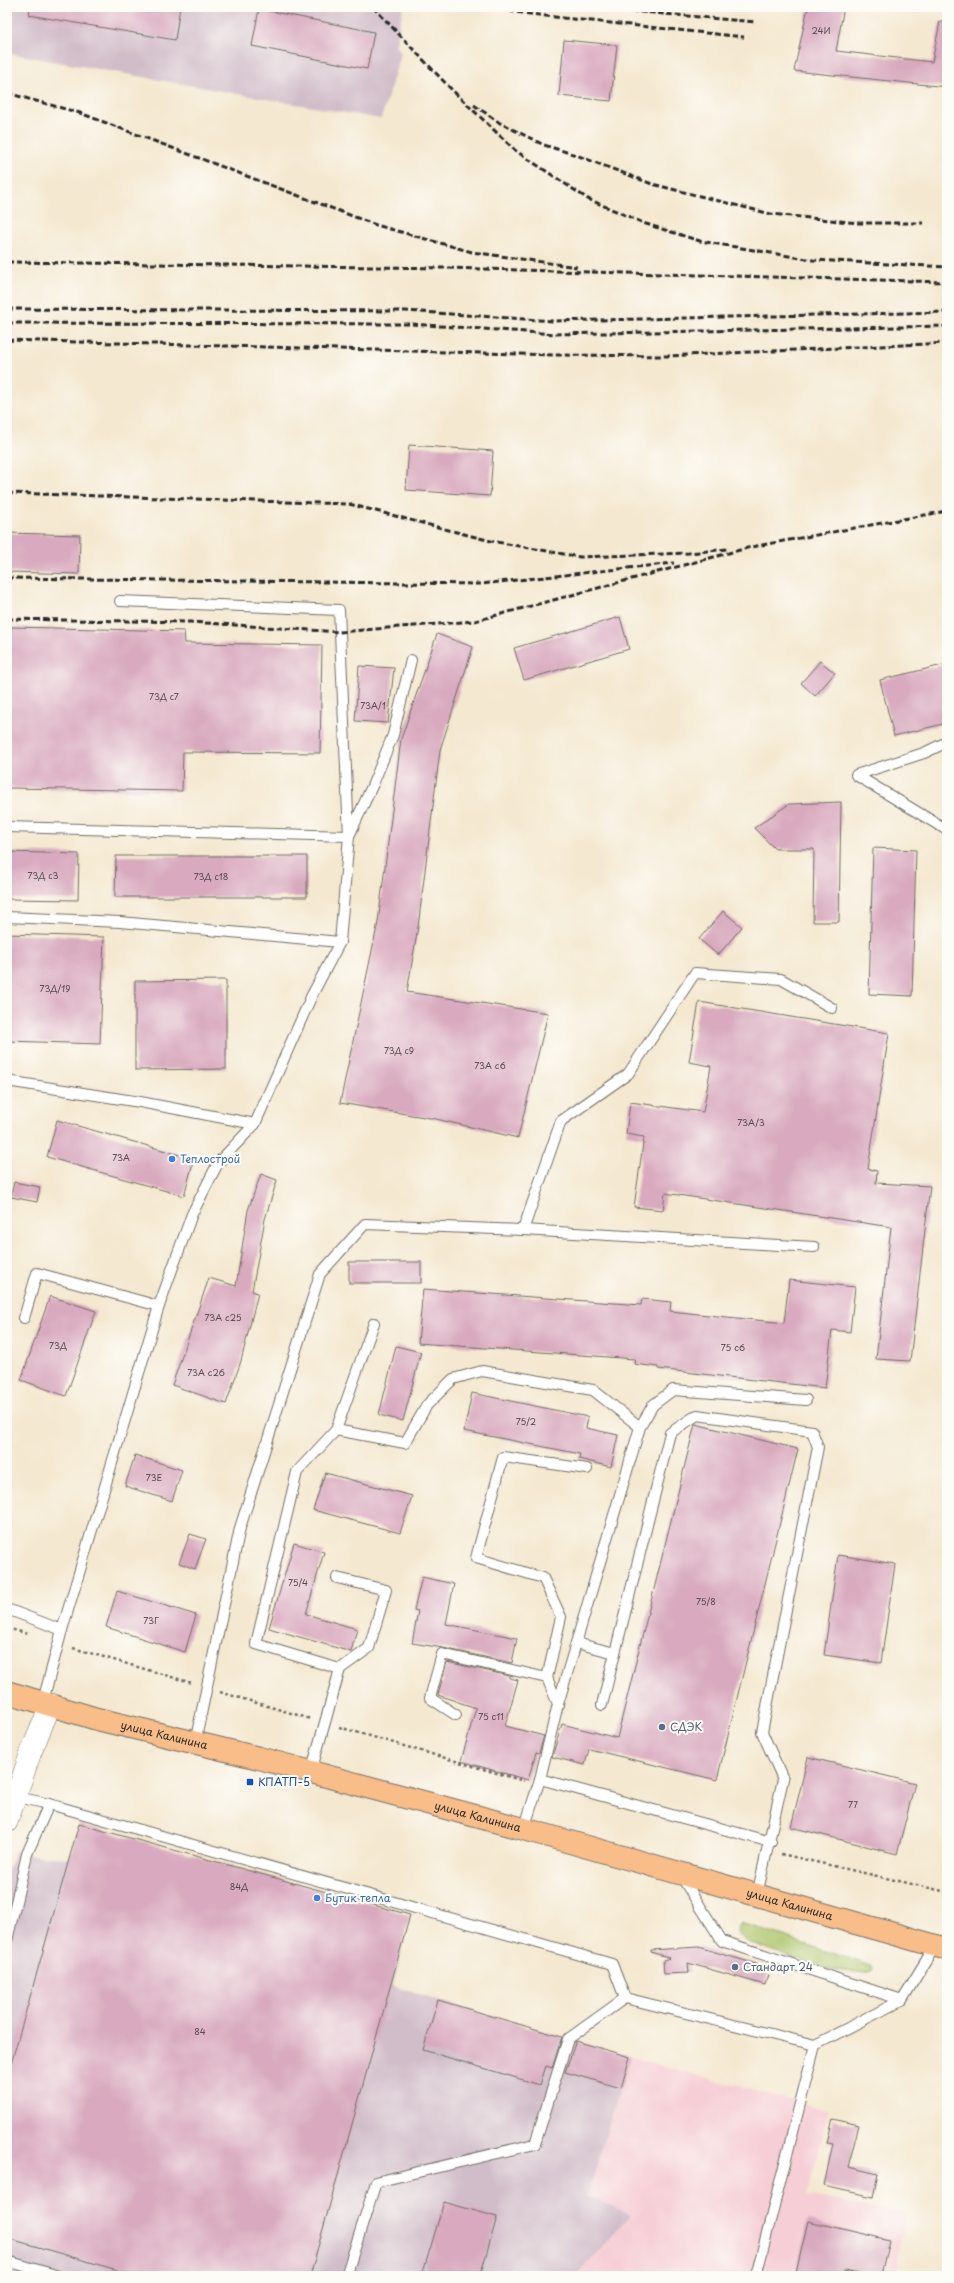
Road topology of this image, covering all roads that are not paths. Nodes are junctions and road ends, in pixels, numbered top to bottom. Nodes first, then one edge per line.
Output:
1 (120, 601) dead end
2 (411, 660) dead end
3 (947, 742) edge
4 (7, 827) edge
5 (947, 830) edge
6 (349, 836) junction
7 (7, 917) edge
8 (340, 942) junction
9 (832, 1008) dead end
10 (7, 1081) edge
11 (255, 1124) junction
12 (523, 1230) junction
13 (814, 1247) dead end
14 (159, 1306) junction
15 (24, 1318) dead end
16 (374, 1323) dead end
17 (806, 1400) dead end
18 (640, 1427) junction
19 (336, 1430) junction
20 (587, 1469) dead end
21 (337, 1578) dead end
22 (7, 1609) edge
23 (62, 1630) junction
24 (576, 1643) junction
25 (615, 1653) junction
26 (340, 1669) junction
27 (547, 1678) junction
28 (7, 1692) edge
29 (47, 1703) junction
30 (558, 1704) junction
31 (602, 1705) dead end
32 (456, 1715) dead end
33 (195, 1743) junction
34 (311, 1772) junction
35 (539, 1782) junction
36 (11, 1796) edge
37 (49, 1804) junction
38 (7, 1822) edge
39 (524, 1829) junction
40 (769, 1846) junction
41 (679, 1872) junction
42 (757, 1895) junction
43 (7, 1941) edge
44 (941, 1947) edge
45 (625, 1998) junction
46 (902, 2000) junction
47 (815, 2045) junction
48 (7, 2260) edge
49 (59, 2276) edge
50 (346, 2276) edge
51 (756, 2276) edge

1 - 6 lane
2 - 6 lane
3 - 5 lane
4 - 6 lane
6 - 8 lane
7 - 8 lane
8 - 11 lane
9 - 12 lane
10 - 11 lane
11 - 14 lane
12 - 13 lane
12 - 33 lane
14 - 15 lane
14 - 23 lane
16 - 19 lane
17 - 18 lane
18 - 19 lane
18 - 24 lane
19 - 26 lane
20 - 27 lane
21 - 26 lane
22 - 23 lane
23 - 29 lane
24 - 25 lane
24 - 30 lane
25 - 31 lane
25 - 40 lane
26 - 34 lane
27 - 30 lane
27 - 32 lane
28 - 29 main road, улица Калинина
29 - 33 main road, улица Калинина
29 - 36 street
30 - 35 lane
33 - 34 main road, улица Калинина
34 - 39 main road, улица Калинина
35 - 39 lane
35 - 40 lane
36 - 37 lane
36 - 38 street
37 - 43 lane
37 - 45 lane
39 - 41 main road, улица Калинина
40 - 42 lane
41 - 42 main road, улица Калинина
41 - 46 lane
42 - 44 main road, улица Калинина
44 - 46 lane
45 - 47 lane
45 - 50 lane
46 - 47 lane
47 - 51 lane
48 - 49 lane

